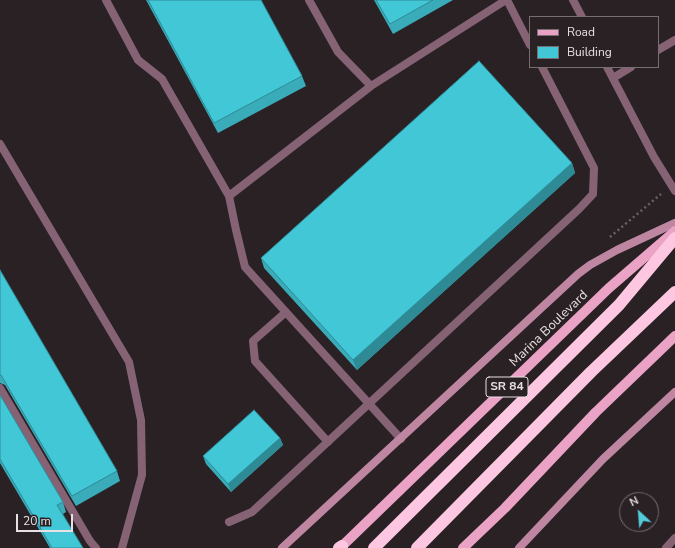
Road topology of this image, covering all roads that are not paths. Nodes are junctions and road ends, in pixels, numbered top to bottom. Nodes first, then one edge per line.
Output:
1 (106, 0) edge
2 (309, 0) edge
3 (507, 0) edge
4 (573, 0) edge
5 (581, 16) edge
6 (675, 40) edge
7 (529, 43) edge
8 (659, 49) edge
9 (543, 68) edge
10 (608, 68) edge
11 (629, 68) edge
12 (613, 78) junction
13 (371, 86) junction
14 (0, 144) edge
15 (675, 191) edge
16 (230, 196) junction
17 (675, 223) edge
18 (675, 231) edge
19 (675, 238) edge
20 (675, 292) edge
21 (286, 312) junction
22 (675, 336) edge
23 (0, 388) edge
24 (675, 392) edge
25 (369, 404) junction
26 (401, 439) junction
27 (328, 442) junction
28 (505, 508) junction
29 (229, 522) dead end
30 (675, 538) edge
31 (340, 547) edge
32 (96, 548) edge
33 (122, 548) edge
34 (282, 548) edge
35 (374, 548) edge
36 (417, 548) edge
37 (463, 548) edge
38 (472, 548) edge
39 (519, 548) edge
40 (666, 548) edge

1 - 16 street
2 - 13 street
3 - 7 street
3 - 13 street
4 - 5 street
6 - 8 street
9 - 25 street
10 - 12 street
11 - 12 street
12 - 15 street
13 - 16 street
14 - 33 street
16 - 21 street
17 - 26 main road
18 - 31 main road, Marina Boulevard / SR 84
19 - 35 highway
20 - 36 highway
21 - 25 street
21 - 27 street
22 - 28 main road
23 - 32 street
24 - 39 main road
25 - 26 street
25 - 27 street
26 - 34 main road
27 - 29 street
28 - 37 main road
28 - 38 main road
30 - 40 street

